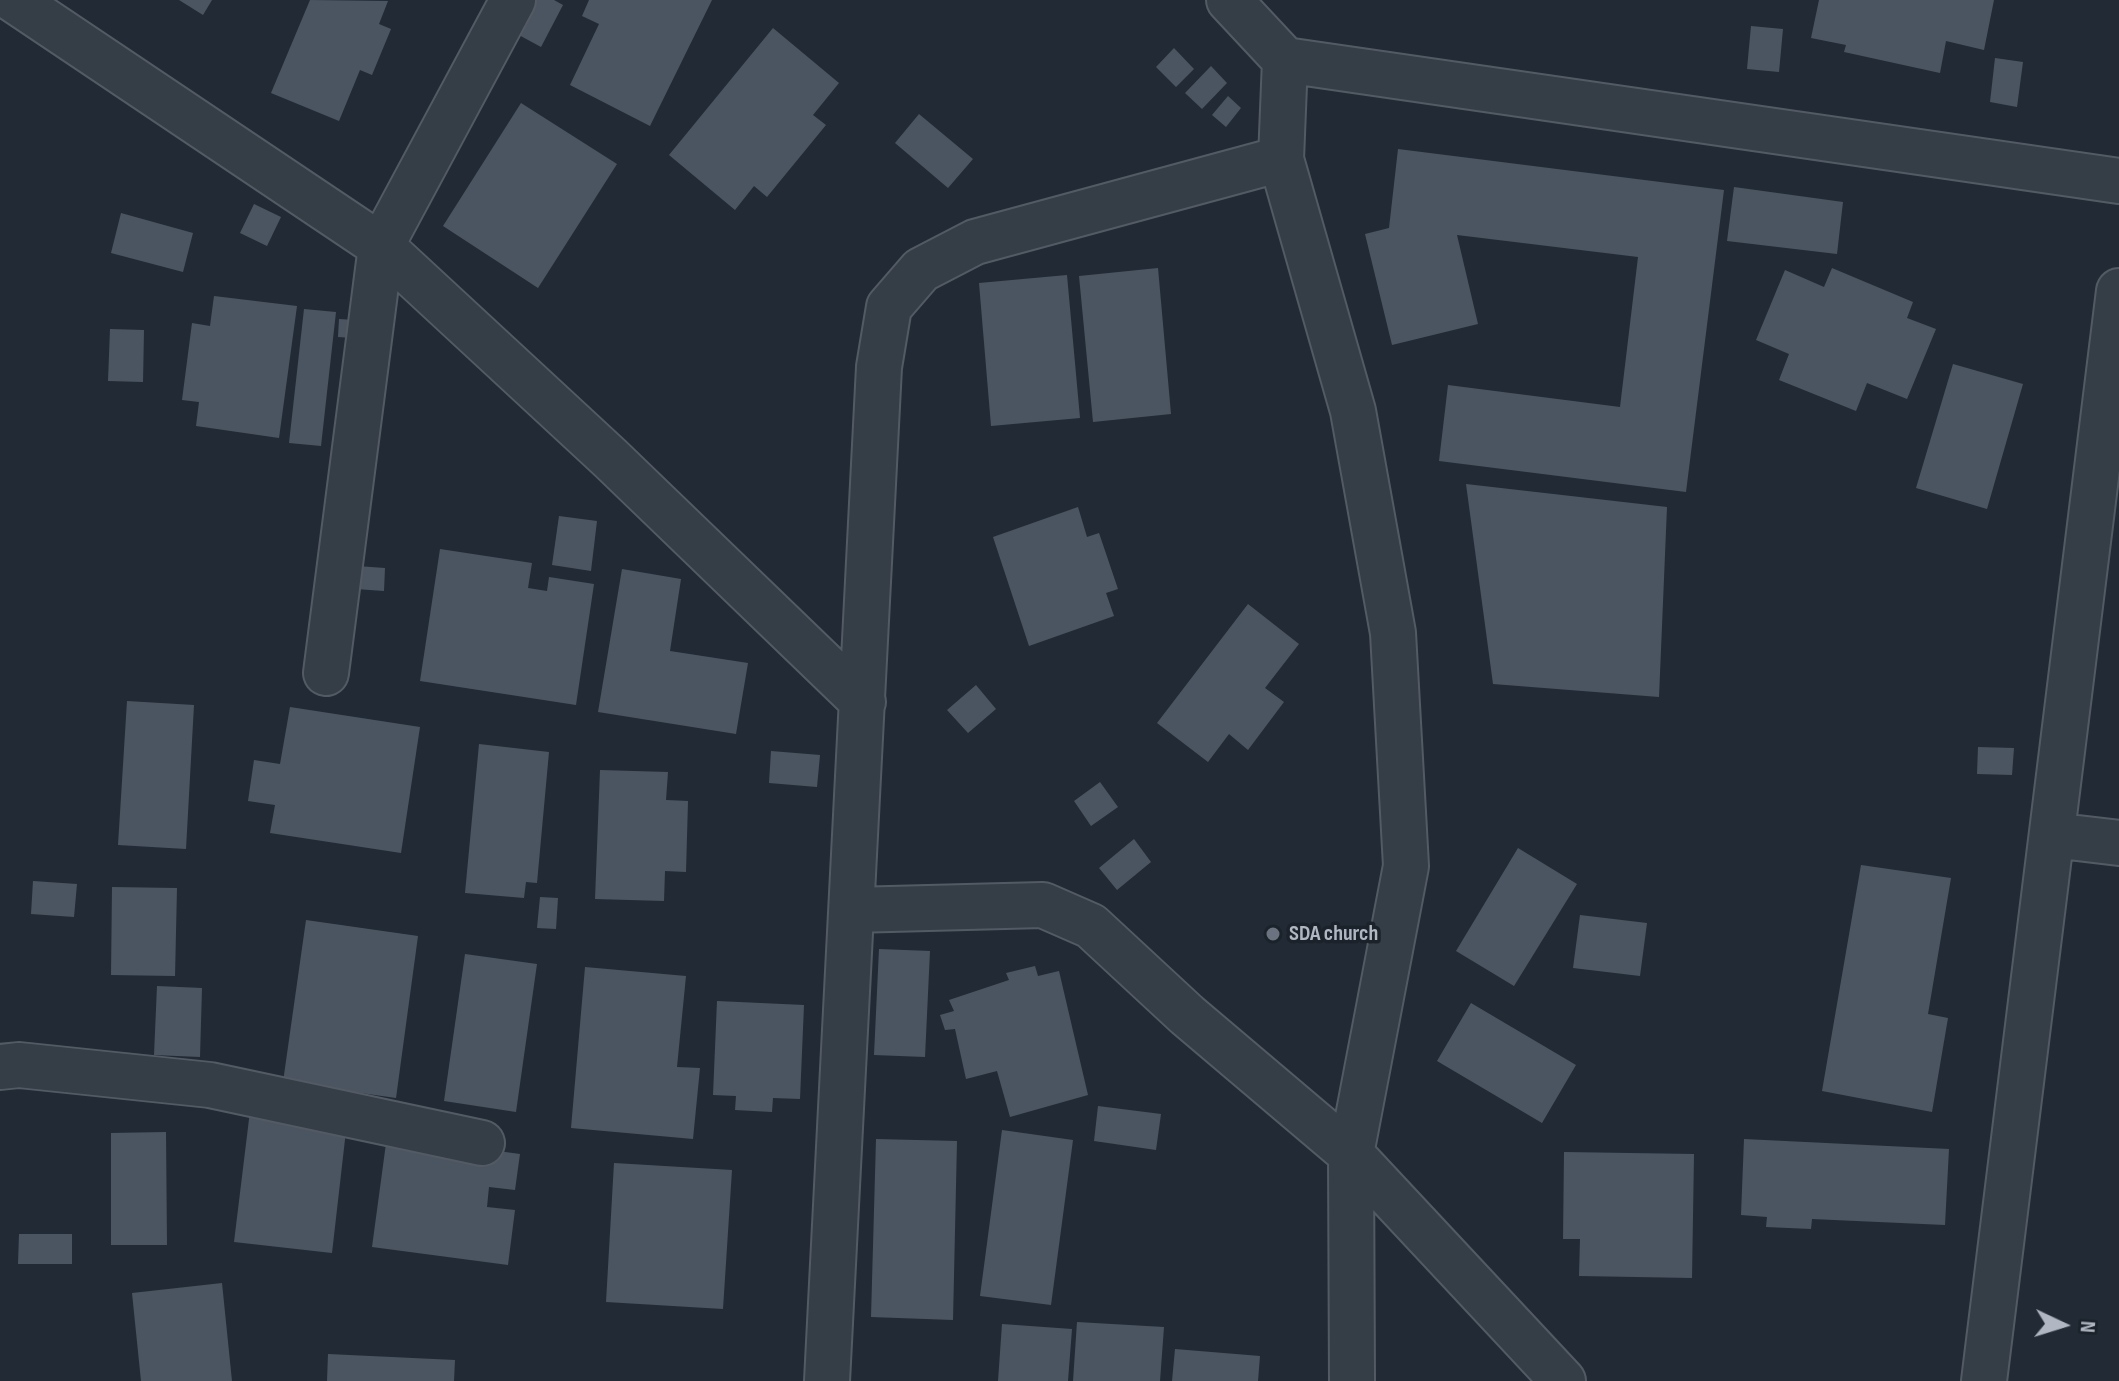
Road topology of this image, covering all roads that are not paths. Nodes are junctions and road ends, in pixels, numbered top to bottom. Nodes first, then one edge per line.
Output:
1 (14, 0) edge
2 (513, 0) edge
3 (1229, 0) edge
4 (1285, 60) junction
5 (1281, 159) junction
6 (2119, 181) edge
7 (381, 246) junction
8 (2119, 291) edge
9 (326, 673) dead end
10 (863, 702) junction
11 (2052, 835) junction
12 (2119, 843) edge
13 (852, 910) junction
14 (0, 1067) edge
15 (482, 1143) dead end
16 (1351, 1154) junction
17 (827, 1381) edge
18 (1352, 1381) edge
19 (1563, 1381) edge
20 (1984, 1381) edge

1 - 7 street
2 - 7 street
3 - 4 street
4 - 5 street
4 - 6 street
5 - 10 street
5 - 16 street
7 - 9 street
7 - 10 street
8 - 11 street
10 - 13 street
11 - 12 street
11 - 20 street
13 - 16 street
13 - 17 street
14 - 15 street
16 - 18 street
16 - 19 street

